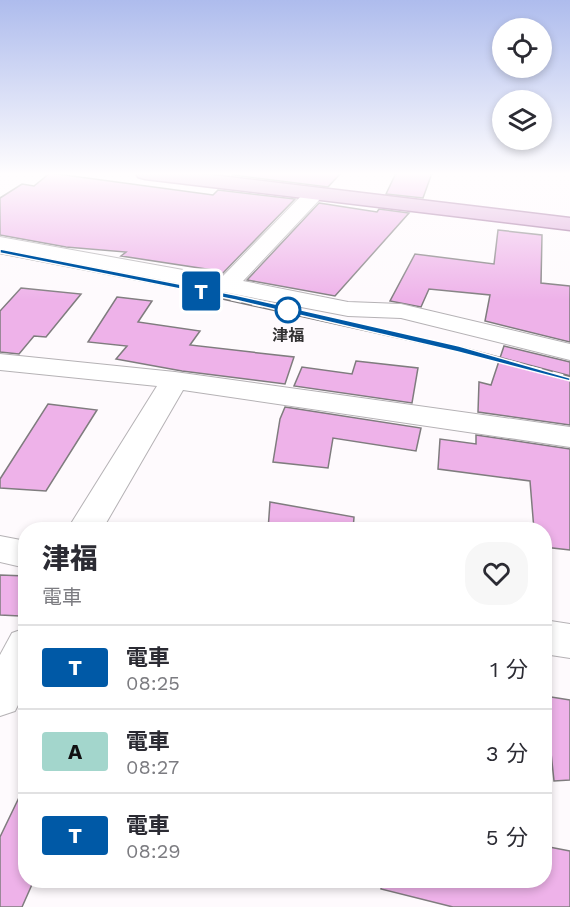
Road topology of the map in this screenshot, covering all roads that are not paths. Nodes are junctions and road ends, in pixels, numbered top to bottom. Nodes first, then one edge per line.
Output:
1 (294, 215) edge
2 (496, 215) edge
3 (570, 224) edge
4 (0, 243) edge
5 (227, 285) junction
6 (570, 352) edge
7 (0, 362) edge
8 (175, 380) junction
9 (570, 436) edge
10 (89, 522) edge
11 (0, 549) edge
12 (18, 553) edge
13 (552, 638) edge
14 (570, 641) edge
15 (18, 661) edge
16 (0, 697) edge

1 - 5 street
2 - 3 main road
4 - 5 street
5 - 6 street
7 - 8 street
8 - 9 street
8 - 10 street
11 - 12 street
13 - 14 street
15 - 16 street

